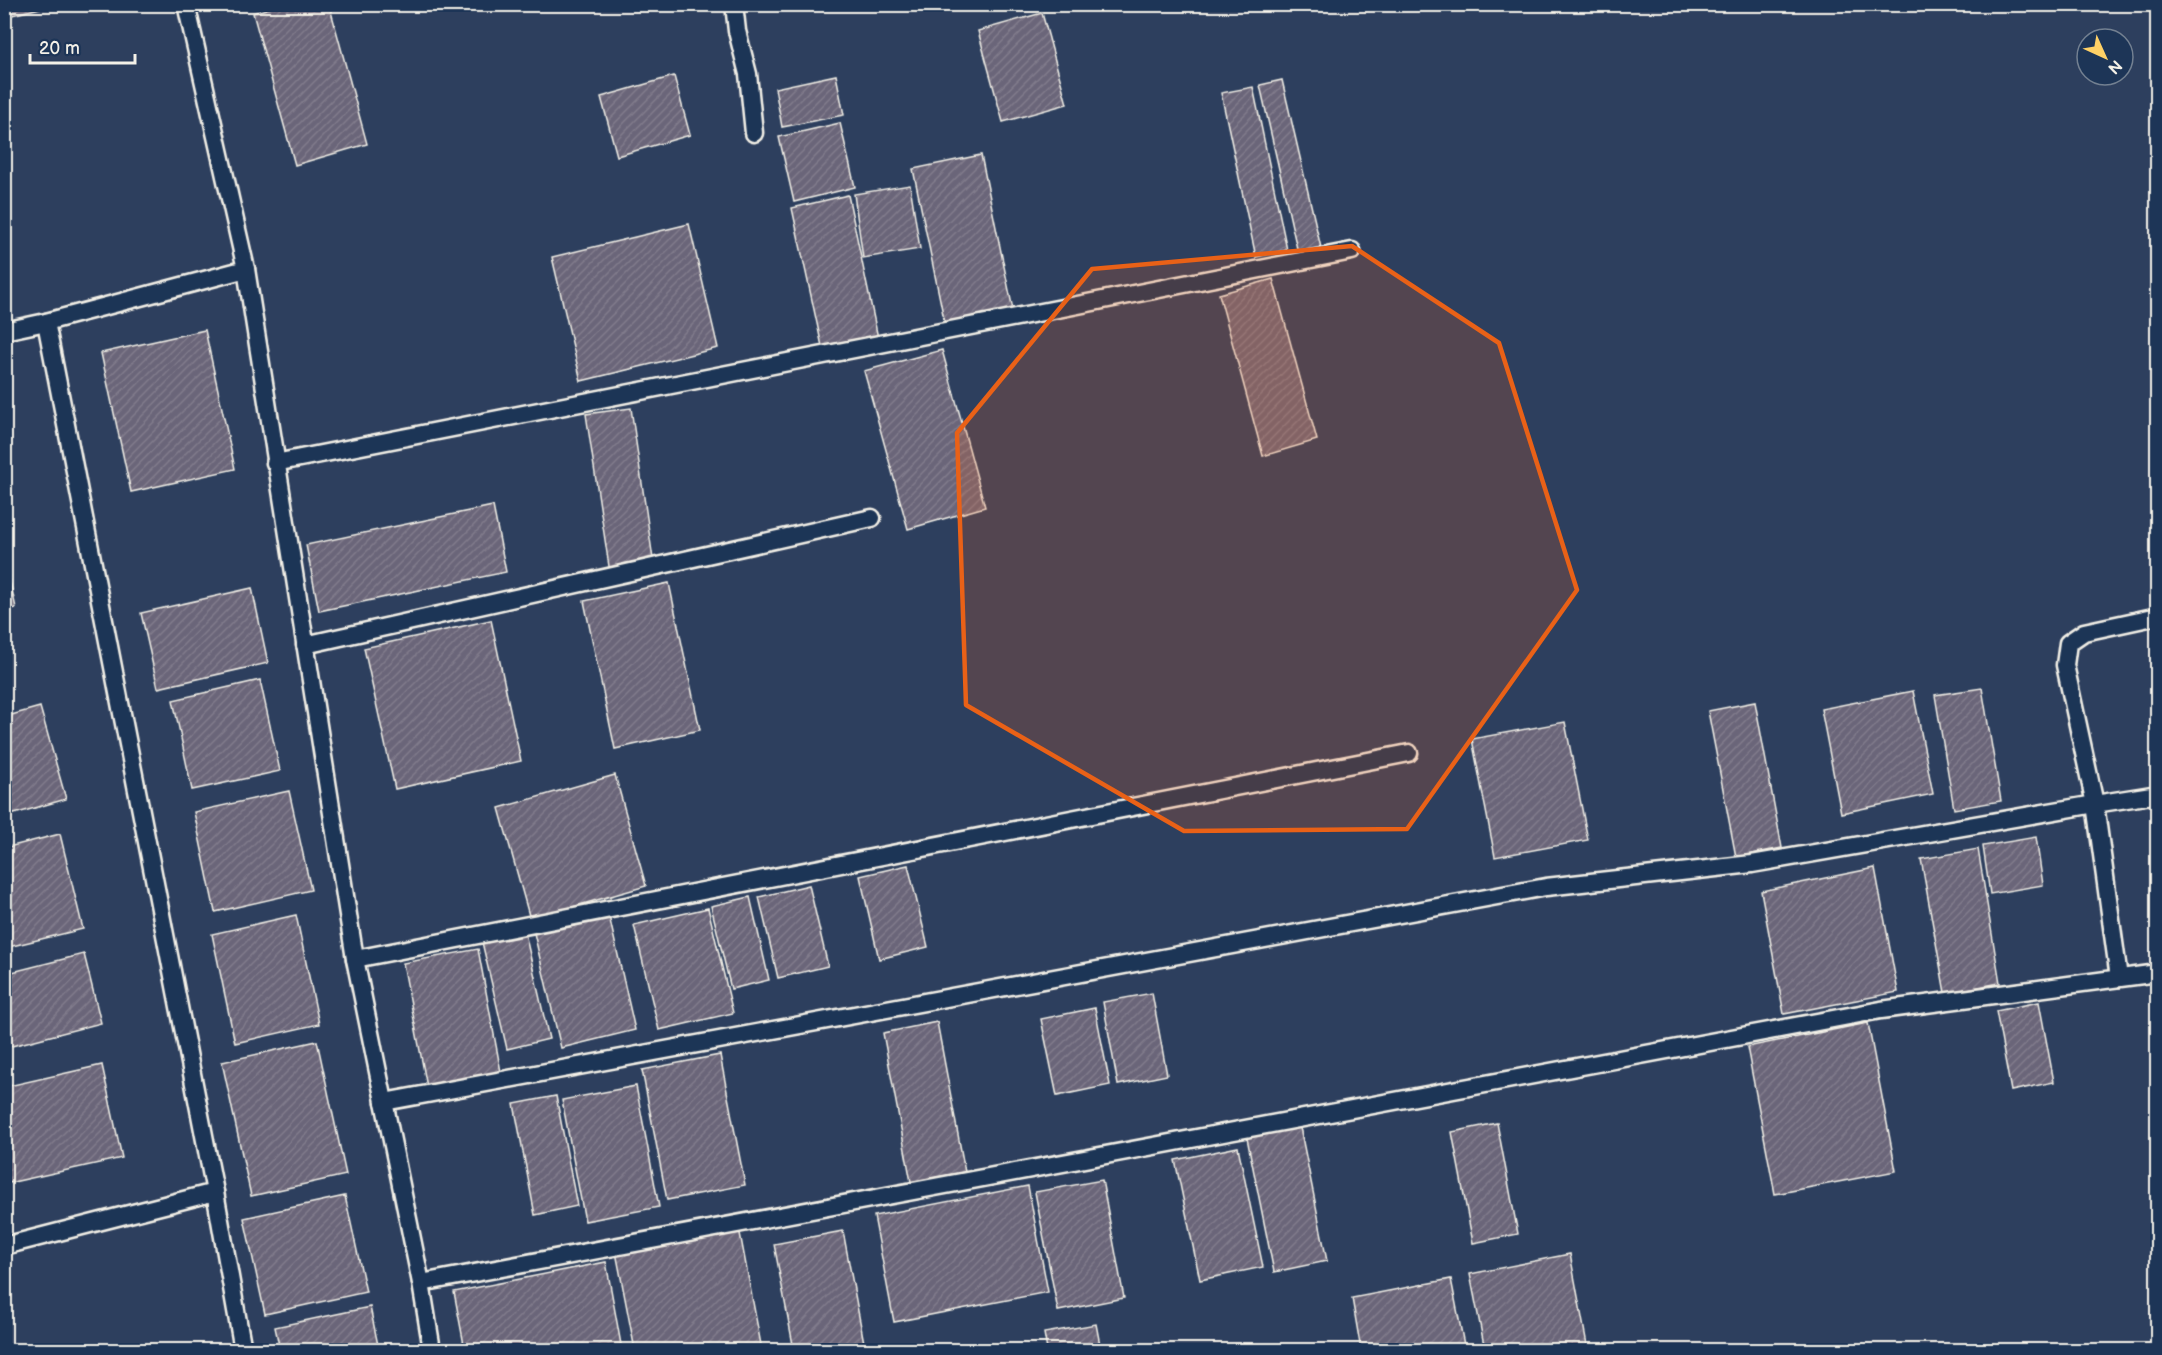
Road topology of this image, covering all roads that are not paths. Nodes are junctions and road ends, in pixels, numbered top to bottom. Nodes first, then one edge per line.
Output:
1 (734, 4) edge
2 (191, 6) edge
3 (754, 133) dead end
4 (1352, 251) dead end
5 (246, 269) junction
6 (46, 322) junction
7 (4, 331) edge
8 (275, 463) junction
9 (872, 518) dead end
10 (2157, 616) edge
11 (305, 645) junction
12 (1408, 753) dead end
13 (2157, 794) edge
14 (2095, 804) junction
15 (355, 959) junction
16 (2157, 973) edge
17 (2119, 978) junction
18 (384, 1102) junction
19 (215, 1192) junction
20 (4, 1246) edge
21 (421, 1283) junction
22 (243, 1350) edge
23 (432, 1350) edge

1 - 3 lane
2 - 5 lane
4 - 8 lane
5 - 6 lane
5 - 8 lane
6 - 7 lane
6 - 19 lane
8 - 11 lane
9 - 11 lane
10 - 14 lane
11 - 15 lane
12 - 15 lane
13 - 14 lane
14 - 17 lane
14 - 18 lane
15 - 18 lane
16 - 17 lane
17 - 21 lane
18 - 21 lane
19 - 20 lane
19 - 22 lane
21 - 23 lane

